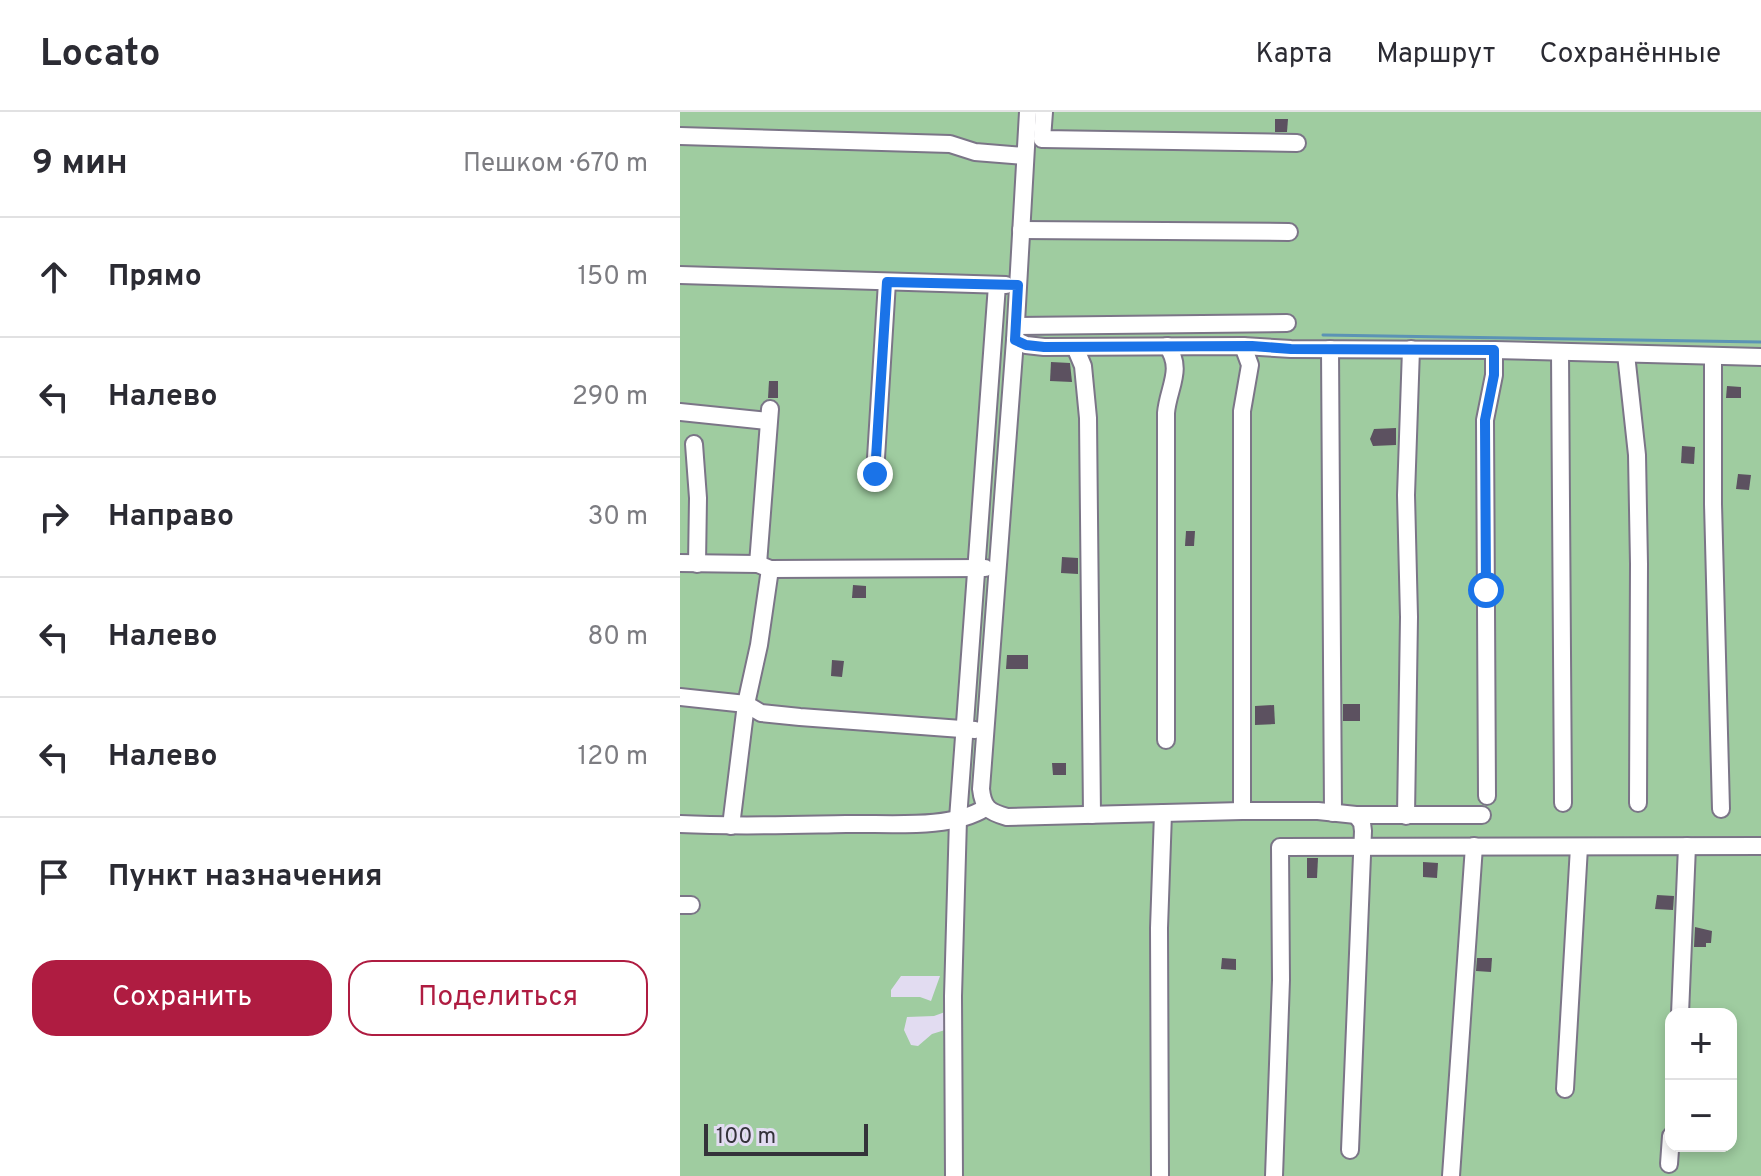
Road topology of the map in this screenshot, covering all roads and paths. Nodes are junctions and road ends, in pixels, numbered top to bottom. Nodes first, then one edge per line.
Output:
1 (1028, 112) edge
2 (1044, 112) edge
3 (680, 136) edge
4 (1297, 143) dead end
5 (1025, 156) junction
6 (1021, 230) junction
7 (1289, 232) dead end
8 (680, 275) edge
9 (887, 282) junction
10 (997, 285) junction
11 (1018, 285) junction
12 (1287, 323) dead end
13 (1015, 333) junction
14 (1167, 346) junction
15 (1243, 346) junction
16 (1075, 347) junction
17 (1330, 349) junction
18 (1411, 349) junction
19 (1494, 350) junction
20 (1560, 352) junction
21 (1626, 354) junction
22 (1713, 356) junction
23 (1761, 357) edge
24 (680, 412) edge
25 (694, 444) dead end
26 (875, 474) dead end
27 (680, 563) edge
28 (697, 564) junction
29 (764, 567) junction
30 (976, 568) junction
31 (999, 568) junction
32 (680, 697) edge
33 (746, 704) junction
34 (963, 729) junction
35 (986, 730) junction
36 (1166, 740) dead end
37 (1487, 796) dead end
38 (1563, 803) dead end
39 (1638, 803) dead end
40 (985, 808) junction
41 (1721, 809) dead end
42 (1242, 811) junction
43 (1163, 813) junction
44 (1333, 813) junction
45 (1092, 815) junction
46 (1356, 815) junction
47 (1482, 815) dead end
48 (1406, 816) junction
49 (958, 819) junction
50 (680, 824) edge
51 (731, 826) junction
52 (1363, 845) junction
53 (1474, 846) junction
54 (1687, 846) junction
55 (1761, 846) edge
56 (1579, 847) junction
57 (1680, 1008) edge
58 (1565, 1089) dead end
59 (1350, 1150) dead end
60 (1670, 1152) edge
61 (1669, 1164) dead end
62 (954, 1176) edge
63 (1160, 1176) edge
64 (1274, 1176) edge
65 (1451, 1176) edge

1 - 5 street
2 - 4 street
3 - 5 street
5 - 6 street
6 - 7 street
6 - 11 street
8 - 9 street
9 - 10 street
9 - 26 street
10 - 11 street
10 - 30 street
11 - 13 street
12 - 13 street
13 - 16 street
13 - 31 street
14 - 15 street
14 - 16 street
14 - 36 street
15 - 17 street
15 - 42 street
16 - 45 street
17 - 18 street
17 - 44 street
18 - 19 street
18 - 48 street
19 - 20 street
19 - 37 street
20 - 21 street
20 - 38 street
21 - 22 street
21 - 39 street
22 - 23 street
22 - 41 street
24 - 29 street
25 - 28 street
27 - 28 street
28 - 29 street
29 - 30 street
29 - 33 street
30 - 31 street
30 - 34 street
31 - 35 street
32 - 33 street
33 - 34 street
33 - 51 street
34 - 35 street
34 - 49 street
35 - 40 street
40 - 45 street
40 - 49 street
42 - 43 street
42 - 44 street
43 - 45 street
43 - 63 street
44 - 46 street
46 - 48 street
46 - 52 street
47 - 48 street
49 - 51 street
49 - 62 street
50 - 51 street
52 - 53 street
52 - 59 street
52 - 64 street
53 - 56 street
53 - 65 street
54 - 55 street
54 - 56 street
54 - 57 street
56 - 58 street
60 - 61 street

